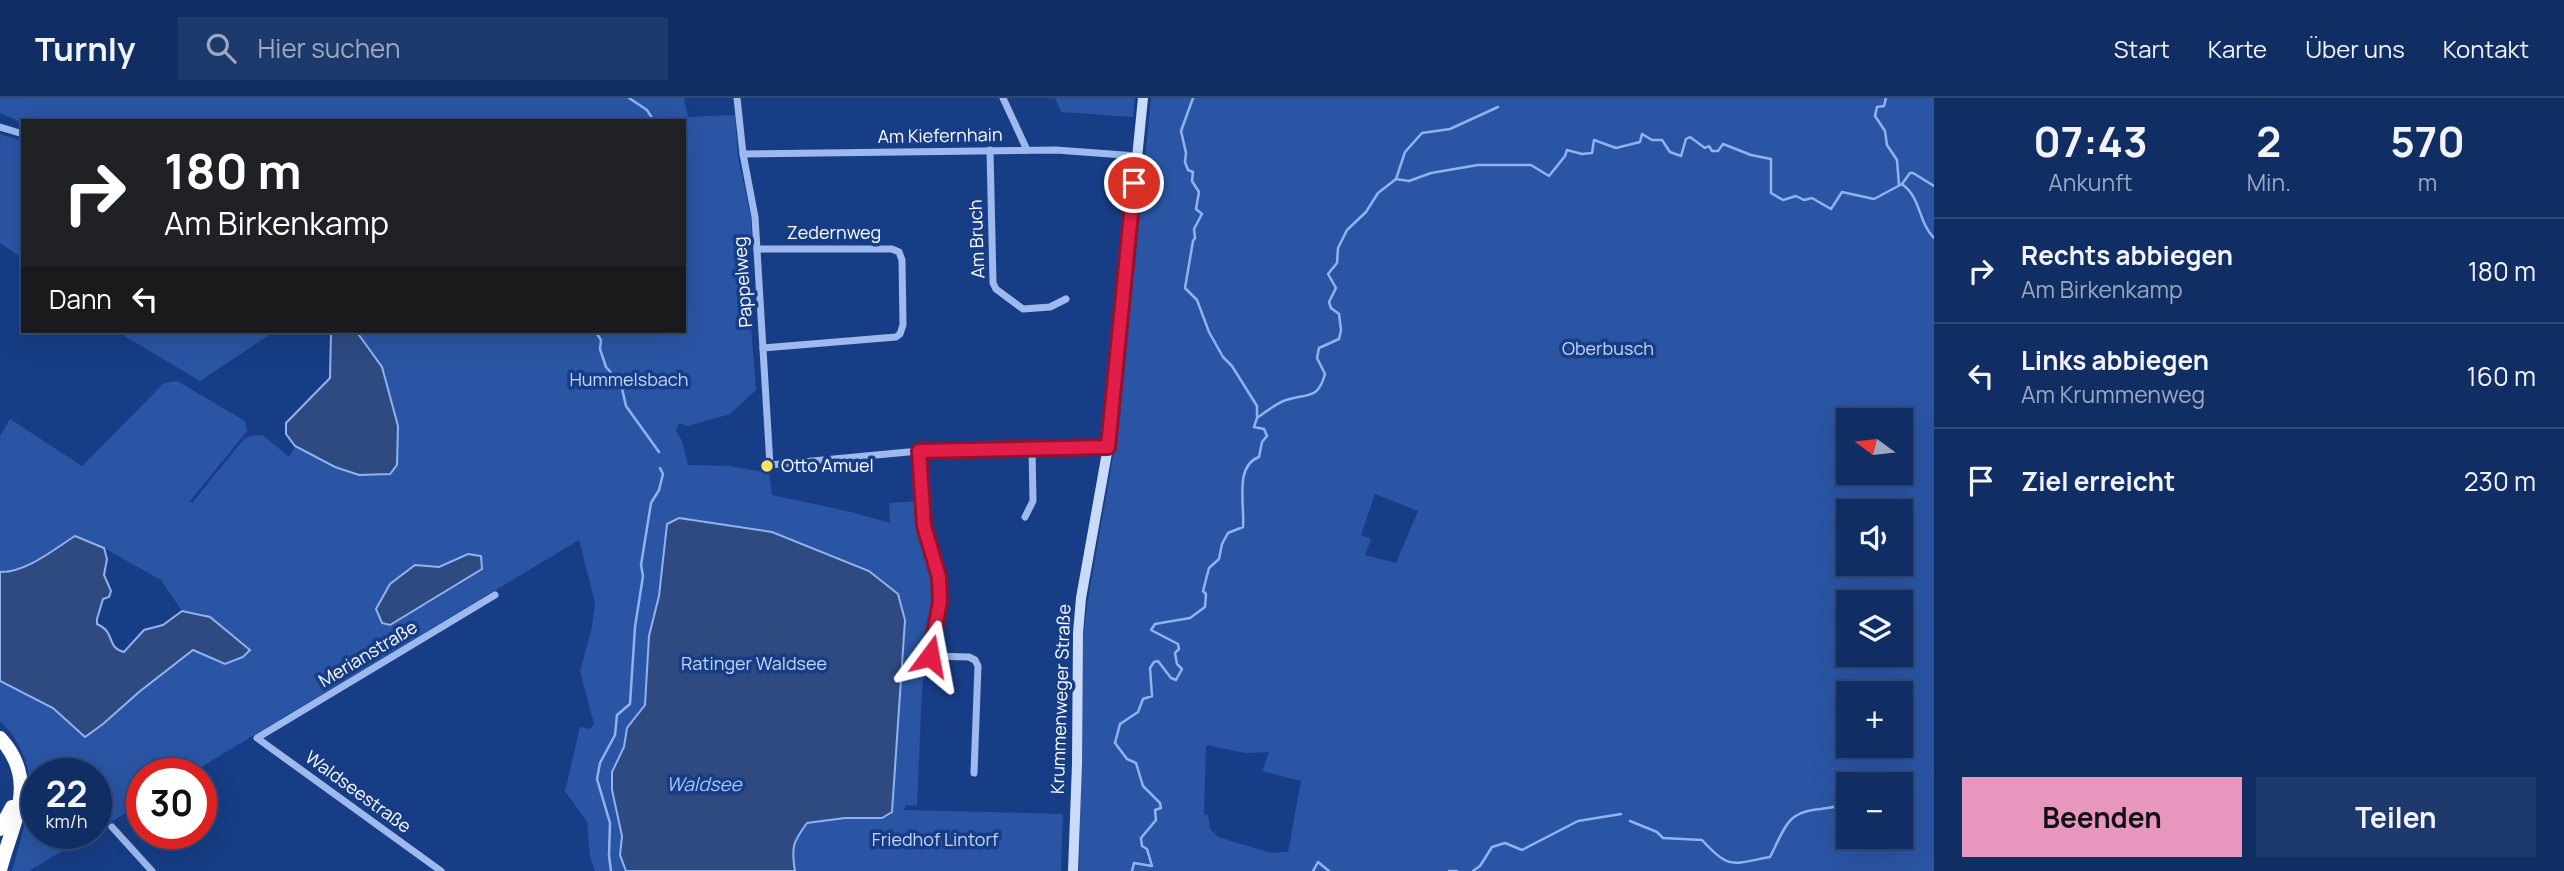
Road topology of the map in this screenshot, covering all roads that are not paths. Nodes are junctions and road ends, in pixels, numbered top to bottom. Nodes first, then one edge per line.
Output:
1 (737, 98) edge
2 (1003, 98) edge
3 (1143, 98) edge
4 (0, 127) edge
5 (21, 133) edge
6 (990, 150) junction
7 (1027, 150) junction
8 (743, 154) junction
9 (1137, 156) junction
10 (757, 249) junction
11 (1066, 299) dead end
12 (763, 348) junction
13 (1108, 447) junction
14 (1032, 448) junction
15 (919, 451) junction
16 (1025, 517) dead end
17 (495, 595) dead end
18 (0, 738) edge
19 (257, 738) joint
20 (0, 750) edge
21 (974, 773) dead end
22 (112, 827) dead end
23 (0, 829) edge
24 (0, 870) edge
25 (152, 871) edge
26 (441, 871) edge
27 (1073, 871) edge

1 - 8 street, Pappelweg
2 - 7 street
3 - 9 main road, Krummenweger Straße
4 - 5 street
6 - 7 street, Am Kiefernhain
6 - 8 street, Am Kiefernhain
6 - 11 street, Am Bruch
7 - 9 street, Am Kiefernhain
8 - 10 street, Pappelweg
9 - 13 main road, Krummenweger Straße
10 - 12 street, Pappelweg
10 - 12 street, Zedernweg
12 - 15 street, Pappelweg
13 - 14 street
13 - 27 main road, Krummenweger Straße
14 - 15 street
14 - 16 street
15 - 21 street
17 - 19 street, Merianstraße
18 - 24 highway
19 - 26 street, Waldseestraße
20 - 23 highway
22 - 25 street

